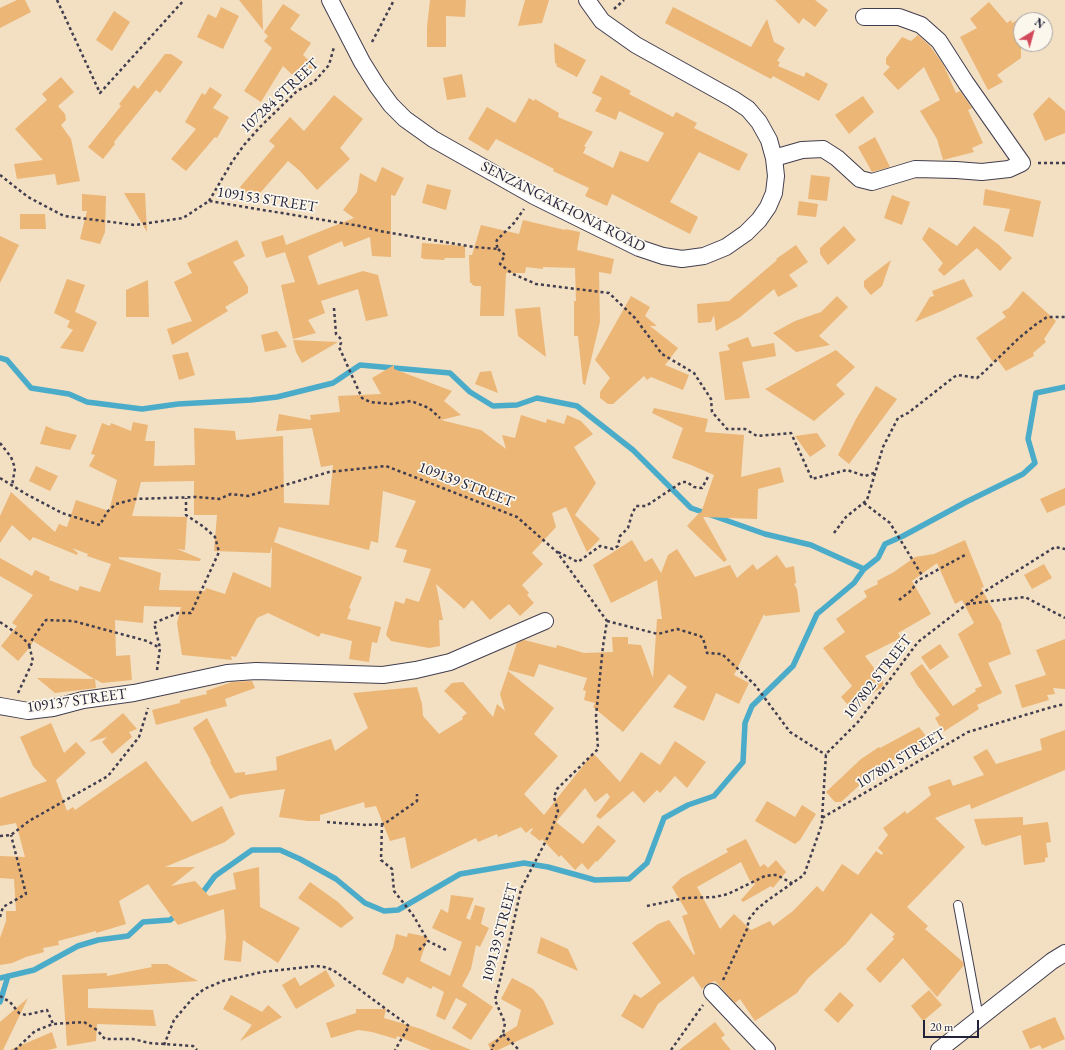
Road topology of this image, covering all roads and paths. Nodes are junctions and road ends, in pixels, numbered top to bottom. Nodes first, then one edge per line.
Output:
1 (57, 0) edge
2 (184, 0) edge
3 (330, 0) edge
4 (394, 0) edge
5 (587, 0) edge
6 (864, 17) dead end
7 (341, 21) junction
8 (362, 62) junction
9 (774, 158) junction
10 (1022, 163) junction
11 (1065, 163) edge
12 (0, 175) edge
13 (534, 196) junction
14 (210, 202) junction
15 (498, 249) junction
16 (334, 308) dead end
17 (1065, 317) edge
18 (440, 418) dead end
19 (0, 443) edge
20 (876, 472) junction
21 (709, 475) dead end
22 (0, 478) edge
23 (12, 486) junction
24 (864, 503) junction
25 (834, 533) dead end
26 (1065, 548) edge
27 (557, 552) junction
28 (965, 555) dead end
29 (923, 577) junction
30 (899, 600) dead end
31 (967, 604) junction
32 (1065, 618) edge
33 (545, 621) dead end
34 (607, 621) junction
35 (0, 622) edge
36 (29, 645) junction
37 (160, 648) dead end
38 (1065, 704) edge
39 (5, 707) edge
40 (826, 755) junction
41 (417, 794) dead end
42 (822, 818) junction
43 (327, 822) dead end
44 (382, 824) junction
45 (11, 835) dead end
46 (793, 884) junction
47 (958, 905) dead end
48 (647, 906) dead end
49 (0, 917) edge
50 (428, 941) junction
51 (419, 950) dead end
52 (446, 950) dead end
53 (1065, 953) edge
54 (712, 992) junction
55 (0, 996) edge
56 (979, 1018) junction
57 (53, 1024) junction
58 (503, 1034) junction
59 (164, 1045) junction
60 (491, 1049) edge
61 (15, 1050) edge
62 (197, 1050) edge
63 (396, 1050) edge
64 (519, 1050) edge
65 (671, 1050) edge
66 (767, 1050) edge
67 (939, 1050) edge

1 - 2 path
3 - 7 street, SENZANGAKHONA ROAD
4 - 8 path
5 - 9 street, SENZANGAKHONA ROAD
6 - 10 street
7 - 8 street, SENZANGAKHONA ROAD
7 - 14 path, 107284 STREET
8 - 13 street, SENZANGAKHONA ROAD
9 - 10 street
9 - 13 street, SENZANGAKHONA ROAD
10 - 11 path
12 - 14 path, 109153 STREET
13 - 15 path
14 - 15 path, 109153 STREET
15 - 20 path
16 - 18 path
17 - 20 path
19 - 23 path
20 - 24 path
21 - 27 path
22 - 23 path, 109139 STREET
23 - 27 path, 109139 STREET
24 - 25 path
24 - 29 path
26 - 31 path, 107802 STREET
27 - 34 path, 109139 STREET
28 - 29 path
29 - 30 path
31 - 32 path
31 - 40 path, 107802 STREET
33 - 39 street, 109137 STREET
34 - 40 path
34 - 58 path, 109139 STREET
35 - 36 path
36 - 37 path
36 - 39 path
38 - 42 path, 107801 STREET
40 - 42 path
41 - 44 path
42 - 46 path
43 - 44 path
44 - 50 path
45 - 49 path
46 - 48 path
46 - 54 path
47 - 56 lane
50 - 51 path
50 - 52 path
53 - 56 street
54 - 65 path
54 - 66 street
55 - 57 path
56 - 67 street
57 - 59 path
57 - 61 path
58 - 60 path
58 - 64 path
59 - 62 path
59 - 63 path

